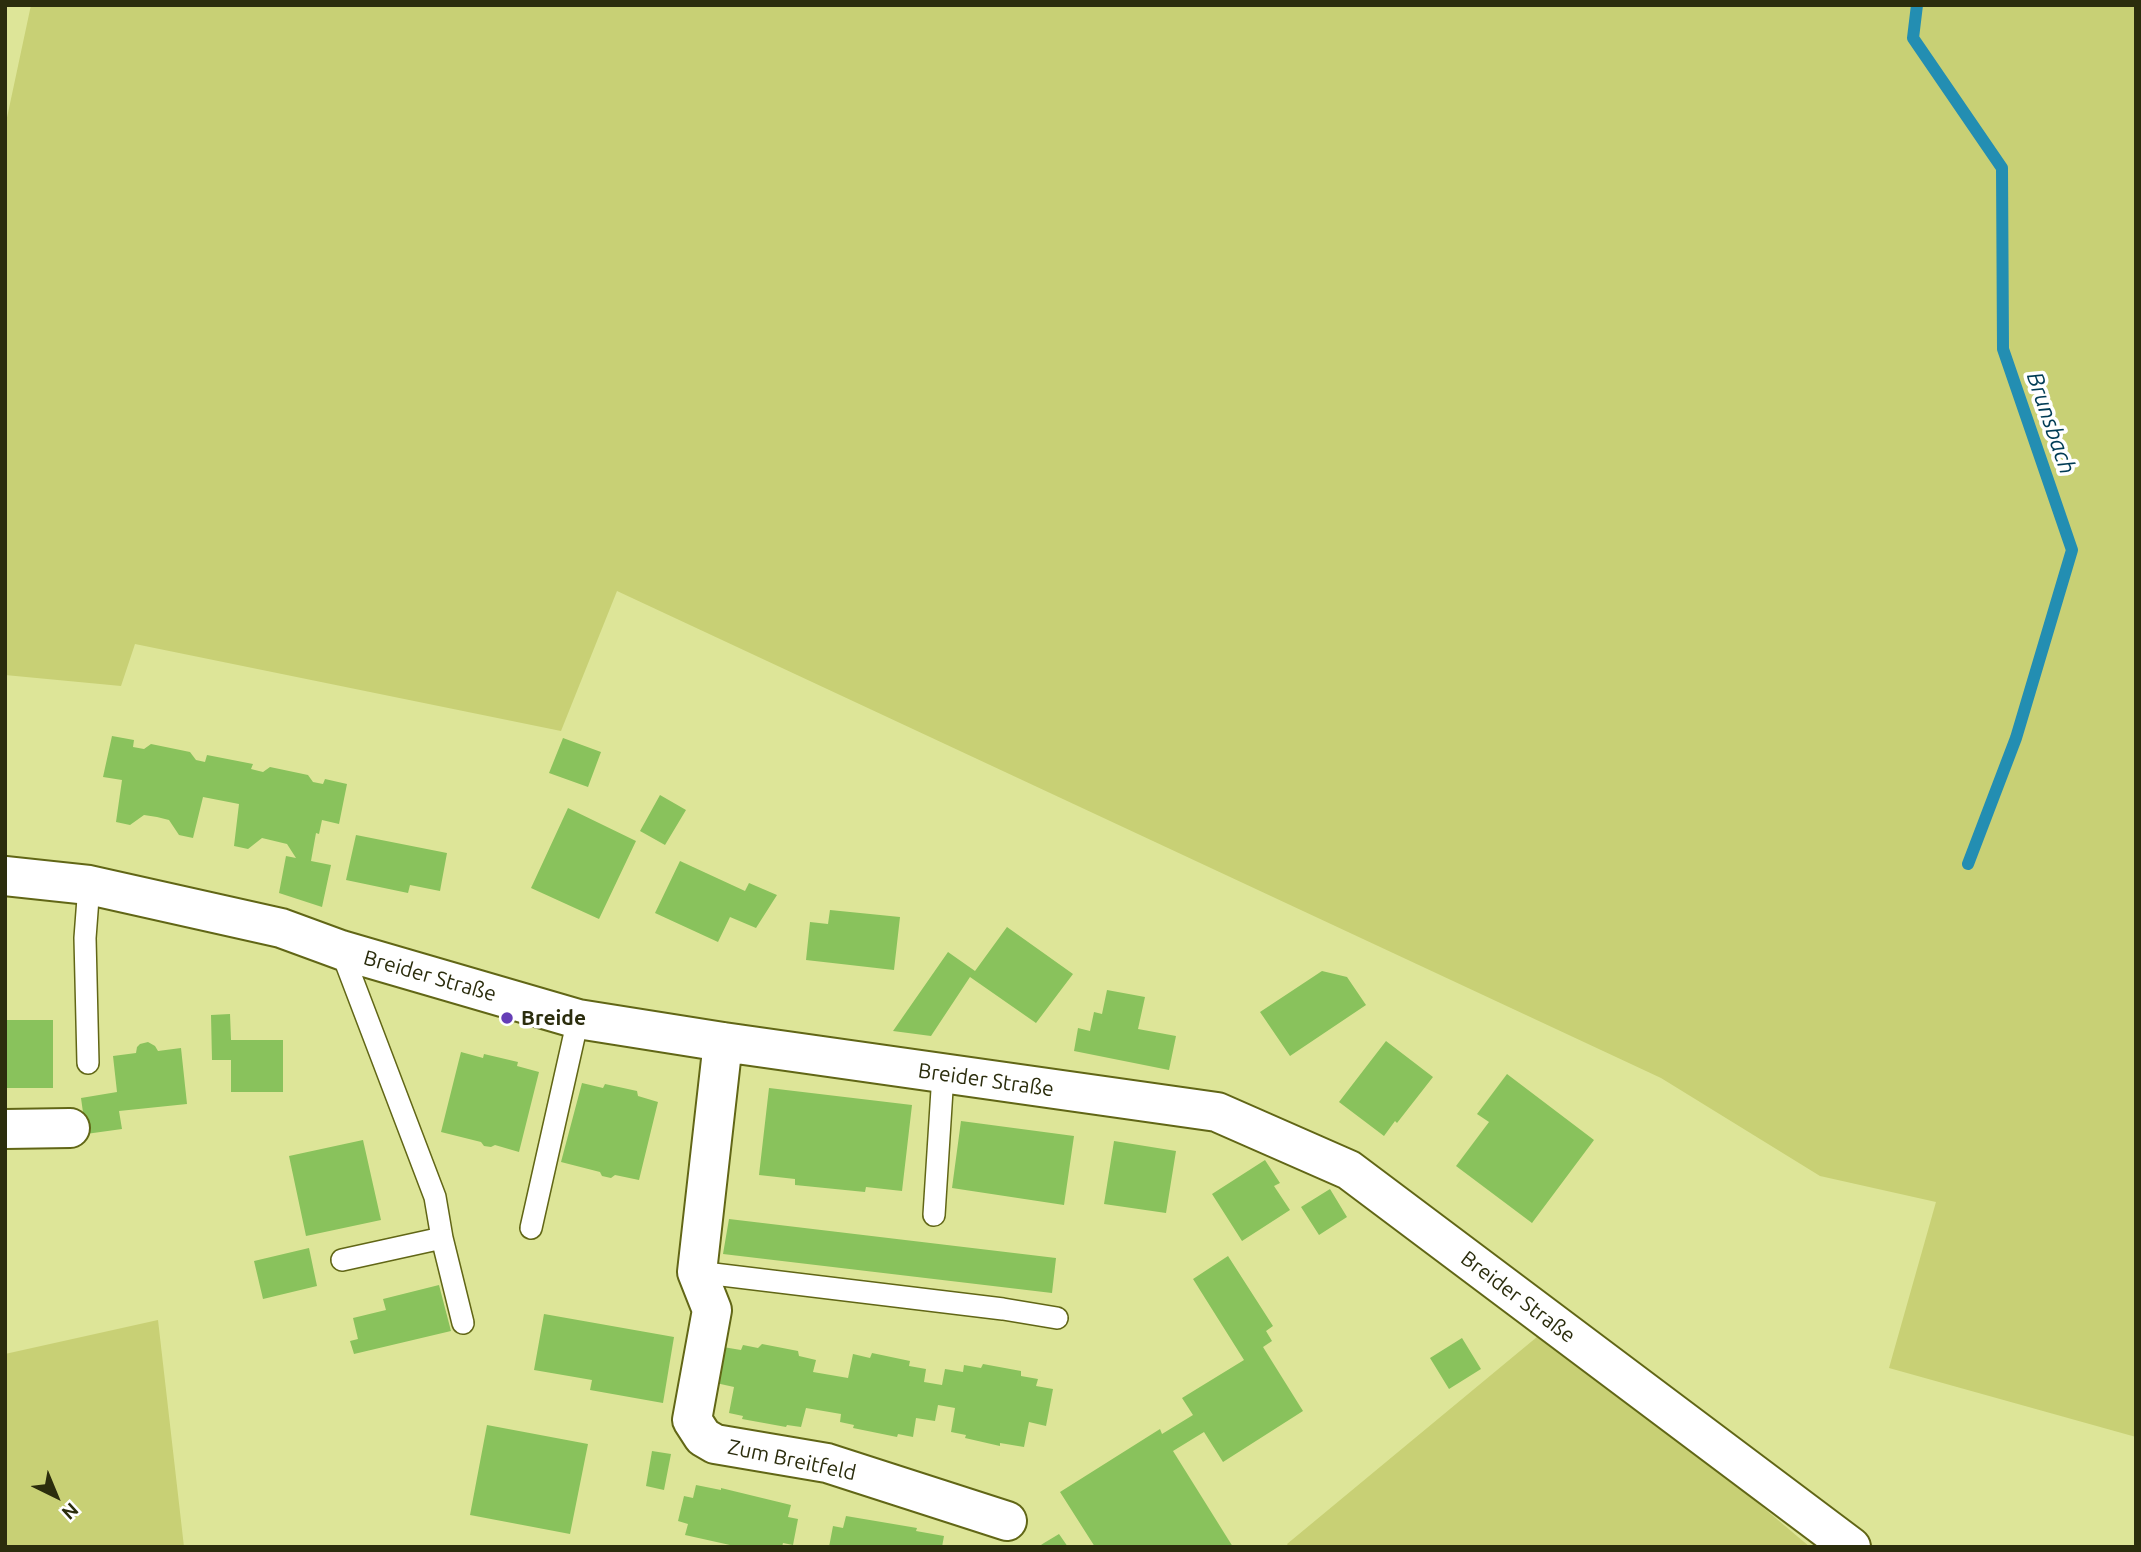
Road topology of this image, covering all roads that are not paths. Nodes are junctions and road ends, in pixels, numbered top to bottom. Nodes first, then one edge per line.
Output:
1 (5, 876) edge
2 (89, 885) junction
3 (341, 950) junction
4 (578, 1018) junction
5 (723, 1042) junction
6 (88, 1063) dead end
7 (943, 1073) junction
8 (70, 1128) dead end
9 (5, 1129) edge
10 (934, 1215) dead end
11 (531, 1228) dead end
12 (442, 1238) junction
13 (342, 1260) dead end
14 (697, 1272) junction
15 (1057, 1318) dead end
16 (463, 1323) dead end
17 (1007, 1521) dead end
18 (1851, 1547) edge

1 - 2 street, Breider Straße
2 - 3 street, Breider Straße
2 - 6 lane
3 - 4 street, Breider Straße
3 - 12 lane
4 - 5 street, Breider Straße
4 - 11 lane
5 - 7 street, Breider Straße
5 - 14 street, Zum Breitfeld
7 - 10 lane
7 - 18 street, Breider Straße
8 - 9 street
12 - 13 lane
12 - 16 lane
14 - 15 lane
14 - 17 street, Zum Breitfeld

